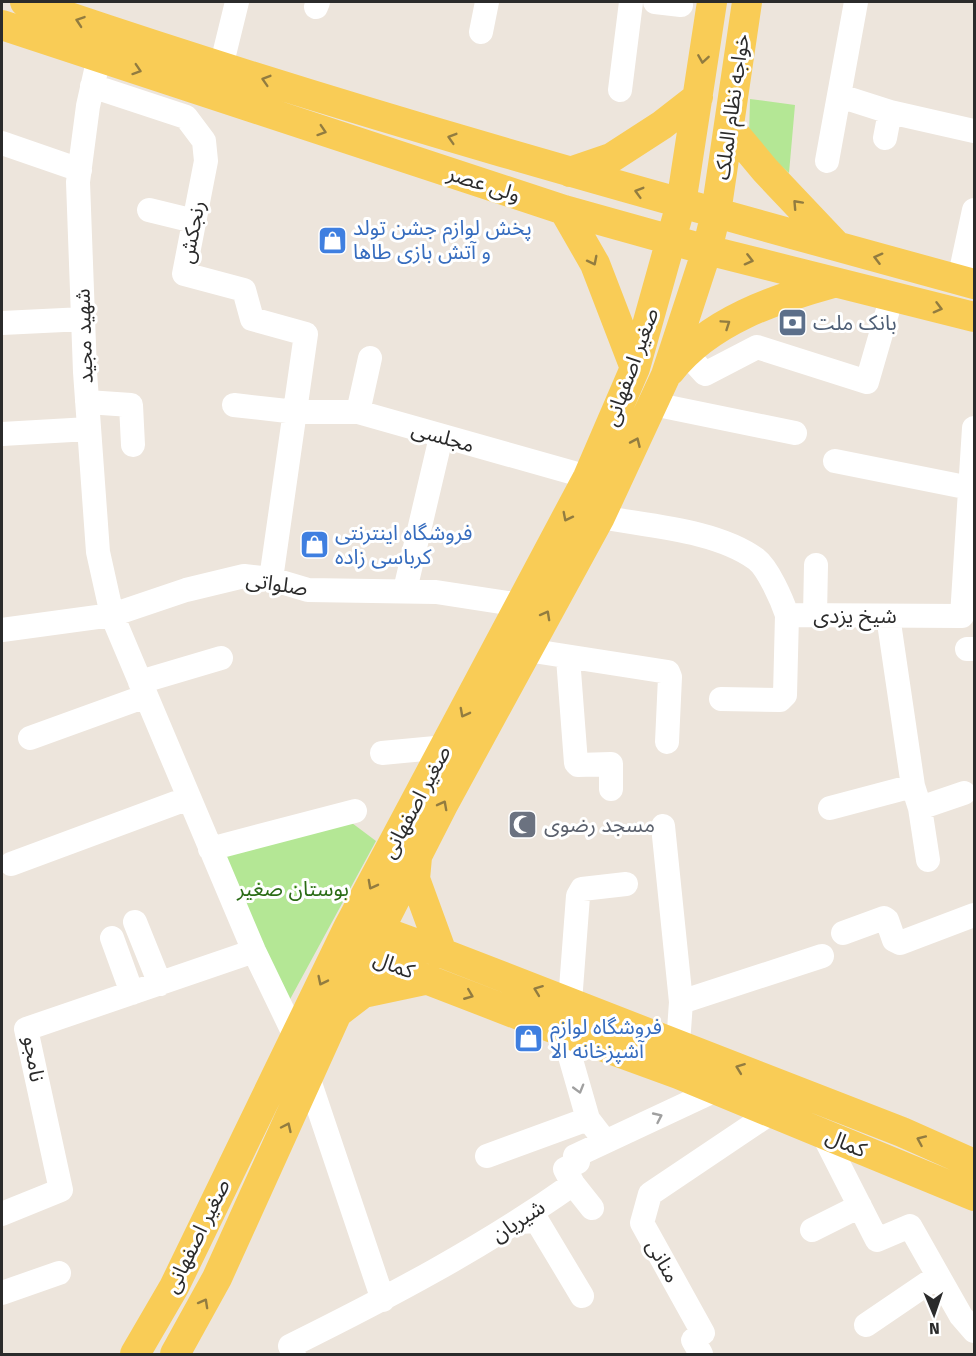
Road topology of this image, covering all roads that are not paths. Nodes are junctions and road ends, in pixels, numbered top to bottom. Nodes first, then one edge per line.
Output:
1 (25, 2) edge
2 (237, 2) edge
3 (487, 2) edge
4 (631, 2) edge
5 (655, 2) edge
6 (712, 2) edge
7 (747, 2) edge
8 (856, 2) edge
9 (681, 5) dead end
10 (2, 26) edge
11 (482, 32) dead end
12 (99, 57) junction
13 (221, 67) junction
14 (92, 86) junction
15 (620, 90) dead end
16 (840, 96) junction
17 (698, 97) junction
18 (890, 112) junction
19 (730, 128) junction
20 (975, 131) edge
21 (885, 138) dead end
22 (2, 144) edge
23 (827, 161) dead end
24 (80, 170) junction
25 (570, 172) junction
26 (681, 204) junction
27 (149, 210) dead end
28 (564, 210) junction
29 (975, 210) edge
30 (716, 213) junction
31 (194, 221) junction
32 (672, 240) junction
33 (838, 247) junction
34 (707, 250) junction
35 (837, 282) junction
36 (967, 282) edge
37 (892, 296) junction
38 (975, 317) edge
39 (84, 319) junction
40 (2, 323) edge
41 (685, 352) junction
42 (370, 358) dead end
43 (635, 368) junction
44 (666, 375) junction
45 (87, 402) junction
46 (653, 404) junction
47 (234, 405) dead end
48 (296, 412) junction
49 (358, 412) junction
50 (975, 428) edge
51 (89, 429) junction
52 (2, 434) edge
53 (795, 434) dead end
54 (441, 437) junction
55 (133, 445) dead end
56 (835, 461) dead end
57 (588, 477) junction
58 (970, 488) junction
59 (600, 517) junction
60 (816, 564) dead end
61 (271, 579) junction
62 (405, 590) junction
63 (521, 605) junction
64 (112, 615) junction
65 (787, 615) junction
66 (814, 615) junction
67 (888, 616) junction
68 (968, 616) edge
69 (2, 630) edge
70 (527, 650) junction
71 (221, 658) dead end
72 (568, 658) junction
73 (143, 689) junction
74 (721, 699) dead end
75 (30, 738) dead end
76 (667, 742) dead end
77 (446, 747) junction
78 (382, 753) dead end
79 (611, 789) dead end
80 (964, 793) dead end
81 (917, 797) junction
82 (189, 798) junction
83 (830, 808) dead end
84 (355, 811) dead end
85 (663, 826) dead end
86 (210, 849) junction
87 (417, 857) junction
88 (928, 860) dead end
89 (11, 864) dead end
90 (626, 884) dead end
91 (975, 915) edge
92 (135, 922) dead end
93 (348, 928) junction
94 (843, 933) dead end
95 (112, 938) dead end
96 (373, 943) junction
97 (254, 951) junction
98 (822, 956) dead end
99 (436, 966) junction
100 (160, 984) junction
101 (132, 993) junction
102 (570, 1002) junction
103 (681, 1002) junction
104 (337, 1013) junction
105 (563, 1032) junction
106 (295, 1036) junction
107 (678, 1044) junction
108 (309, 1080) junction
109 (717, 1090) junction
110 (772, 1112) junction
111 (588, 1119) junction
112 (823, 1134) junction
113 (605, 1141) junction
114 (487, 1155) dead end
115 (975, 1164) edge
116 (573, 1184) junction
117 (975, 1196) edge
118 (860, 1206) junction
119 (592, 1208) dead end
120 (2, 1214) edge
121 (519, 1222) junction
122 (812, 1230) dead end
123 (59, 1273) dead end
124 (938, 1276) junction
125 (2, 1293) edge
126 (582, 1296) dead end
127 (383, 1300) junction
128 (866, 1325) dead end
129 (975, 1331) edge
130 (292, 1350) edge
131 (135, 1354) edge
132 (175, 1354) edge
133 (701, 1354) edge

13 -> 1 main road, ولی عصر
2 - 13 street
3 - 11 street
4 - 15 street
5 - 9 street
6 -> 17 main road, خواجه نظام الملک
7 - 19 main road, خواجه نظام الملک
8 - 16 street
10 - 12 main road, ولی عصر
12 - 14 street, شهید مجید
12 -> 28 main road, ولی عصر
25 -> 13 main road, ولی عصر
14 - 24 street, شهید مجید
14 - 31 street, رنجکش
16 - 18 street
16 - 23 street
17 - 25 main road
17 - 26 main road, خواجه نظام الملک
18 - 20 street
18 - 21 street
19 - 30 main road, خواجه نظام الملک
33 -> 19 main road
22 - 24 street
24 - 39 street, شهید مجید
26 -> 25 main road, ولی عصر
26 - 30 main road, ولی عصر
26 - 32 main road, خواجه نظام الملک
27 - 31 street
28 - 32 main road, ولی عصر
28 -> 43 main road
29 - 36 street
30 - 33 main road, ولی عصر
30 - 34 main road, خواجه نظام الملک
31 - 48 street, رنجکش
32 - 34 main road, ولی عصر
32 - 43 main road, صغیر اصفهانی
36 -> 33 main road, ولی عصر
34 -> 35 main road, ولی عصر
34 - 44 main road, صغیر اصفهانی
35 - 37 main road, ولی عصر
41 -> 35 main road
37 -> 38 main road, ولی عصر
37 - 41 street
39 - 40 street
39 - 45 street, شهید مجید
41 - 44 main road
42 - 49 street
43 - 57 main road, صغیر اصفهانی
44 - 46 main road, صغیر اصفهانی
45 - 51 street, شهید مجید
45 - 55 street
46 - 53 street
59 -> 46 main road, صغیر اصفهانی
47 - 48 street, مجلسی
48 - 49 street, مجلسی
48 - 61 street, رنجکش
49 - 54 street, مجلسی
50 - 58 street, شیخ یزدی
51 - 52 street
51 - 64 street, شهید مجید
54 - 57 street, مجلسی
54 - 62 street
56 - 58 street
57 -> 63 main road, صغیر اصفهانی
58 - 68 street, شیخ یزدی
59 - 65 street, شیخ یزدی
70 -> 59 main road, صغیر اصفهانی
60 - 66 street
61 - 62 street, صلواتی
61 - 64 street, صلواتی
62 - 63 street, صلواتی
63 -> 77 main road, صغیر اصفهانی
64 - 69 street, صلواتی
64 - 73 street, شهید مجید
65 - 66 street, شیخ یزدی
65 - 74 street
66 - 67 street, شیخ یزدی
67 - 68 street, شیخ یزدی
67 - 81 street
70 - 72 street
87 -> 70 main road, صغیر اصفهانی
71 - 73 street
72 - 76 street
72 - 79 street
73 - 75 street
73 - 82 street, شهید مجید
77 - 78 street
77 -> 93 main road, صغیر اصفهانی
80 - 81 street
81 - 83 street
81 - 88 street
82 - 86 street, شهید مجید
82 - 89 street
84 - 86 street
85 - 103 street
86 - 97 street, شهید مجید
87 - 96 main road, صغیر اصفهانی
87 - 99 main road
90 - 102 street
91 - 94 street
92 - 100 street
93 - 96 main road, کمال
93 -> 106 main road, صغیر اصفهانی
95 - 101 street
96 - 99 main road, کمال
96 - 104 main road, صغیر اصفهانی
97 - 100 street, نامجو
97 - 106 street, شهید مجید
98 - 103 street
102 -> 99 main road, کمال
99 - 104 main road
99 -> 105 main road, کمال
100 - 101 street, نامجو
101 - 120 street, نامجو
102 - 107 main road, کمال
103 - 107 street
104 - 108 main road, صغیر اصفهانی
105 - 109 main road, کمال
105 -> 111 street
106 - 131 main road, صغیر اصفهانی
115 -> 107 main road, کمال
108 - 127 street
132 -> 108 main road, صغیر اصفهانی
109 - 110 main road, کمال
113 -> 109 street
110 - 112 main road, کمال
110 - 133 street, منانی
111 - 113 street
111 - 114 street
112 - 117 main road, کمال
112 - 118 street
113 - 116 street
116 - 119 street
116 - 121 street, شیریان
118 - 122 street
118 - 124 street
121 - 126 street
121 - 127 street, شیریان
123 - 125 street
124 - 128 street
124 - 129 street
127 - 130 street, شیریان

